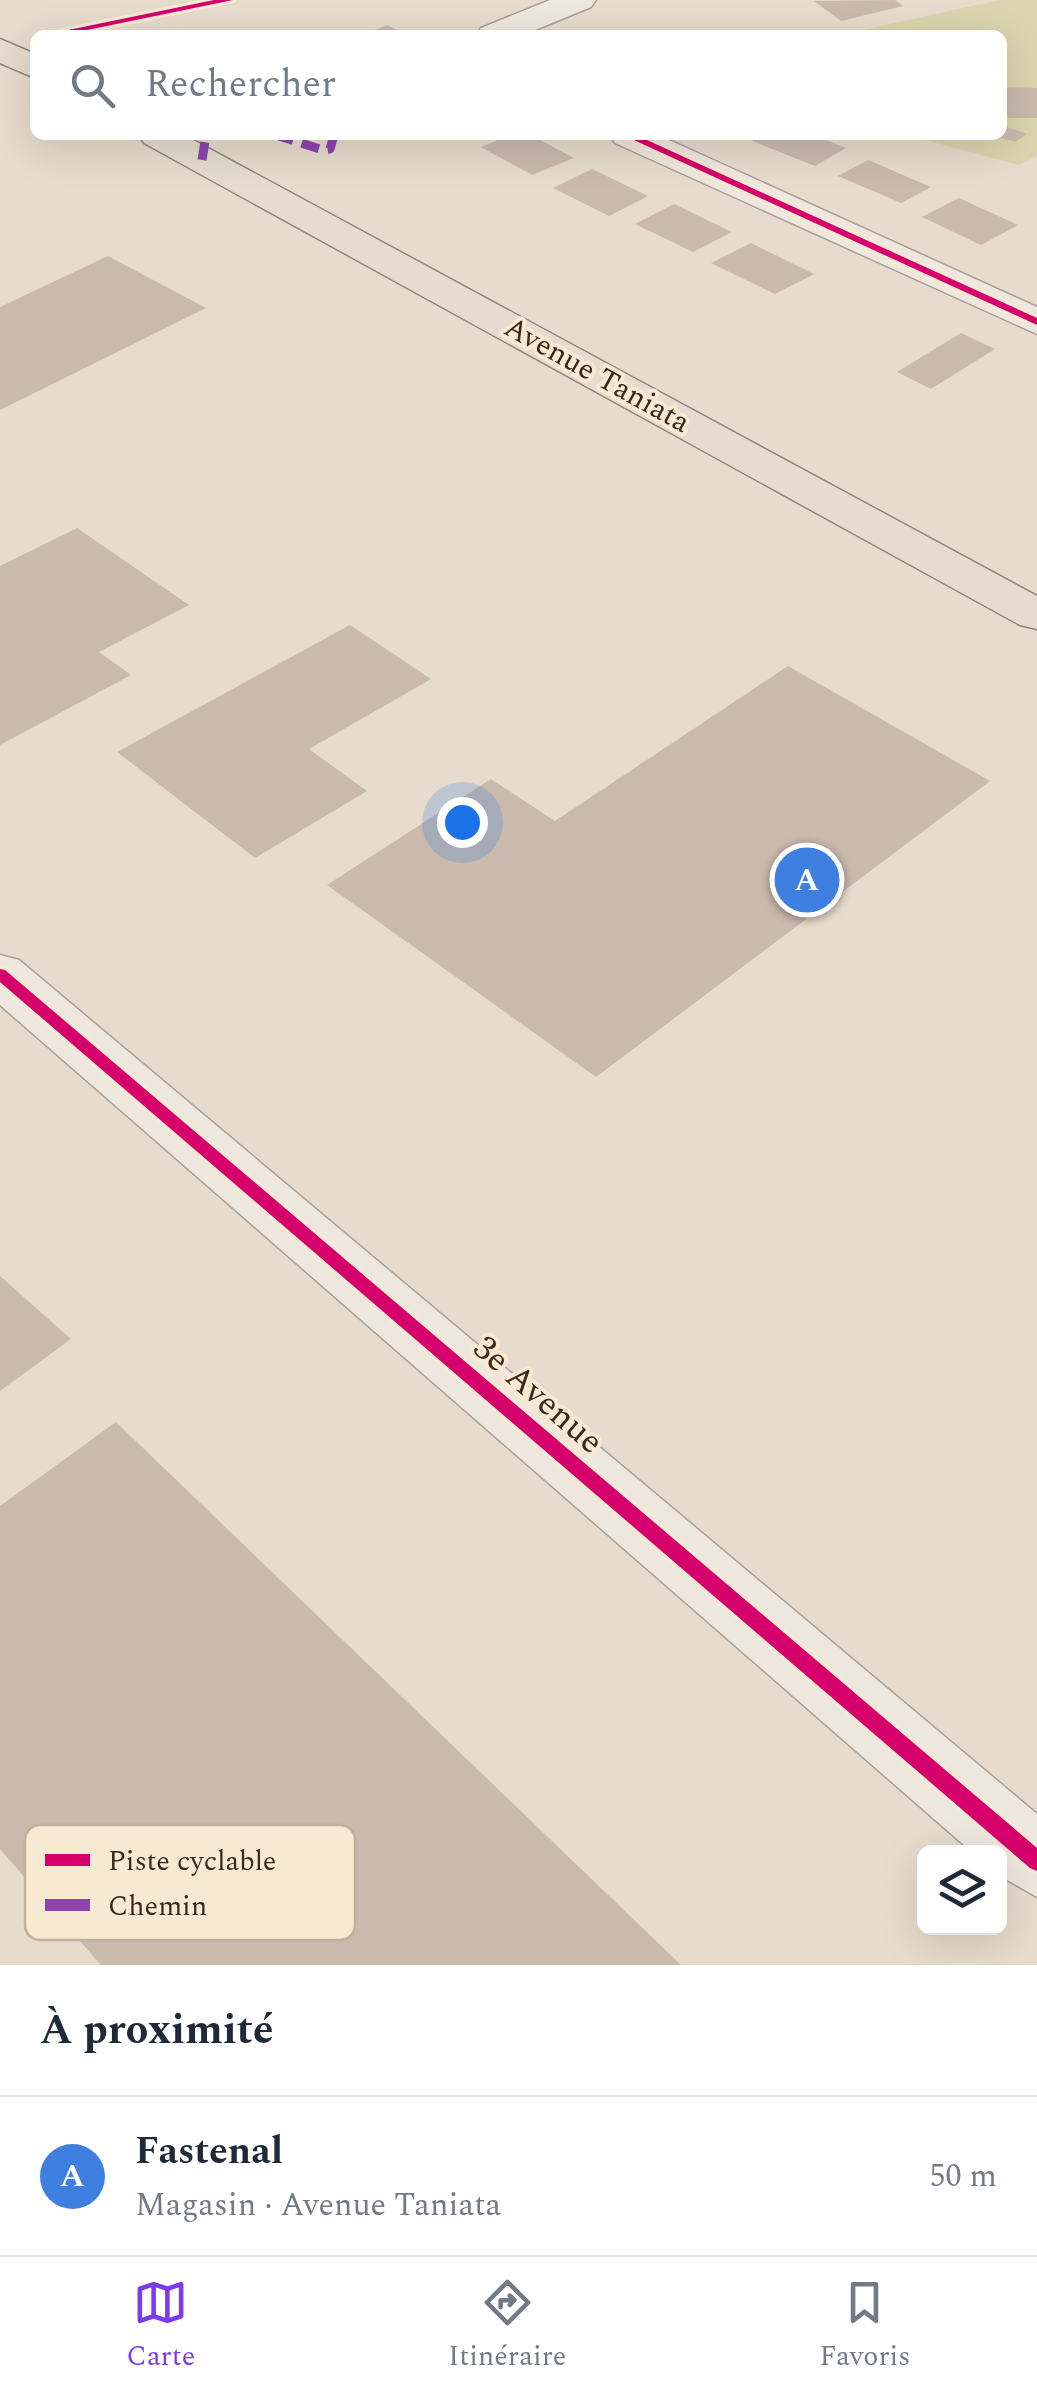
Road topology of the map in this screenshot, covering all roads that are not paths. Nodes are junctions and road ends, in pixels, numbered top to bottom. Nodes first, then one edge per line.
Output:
1 (579, 0) edge
2 (505, 30) edge
3 (0, 49) edge
4 (30, 65) edge
5 (166, 140) edge
6 (639, 140) edge
7 (1037, 322) edge
8 (1037, 614) edge
9 (0, 974) edge
10 (1037, 1860) edge

1 - 2 street
3 - 4 main road
5 - 8 main road, Avenue Taniata
6 - 7 street
9 - 10 street, 3e Avenue

